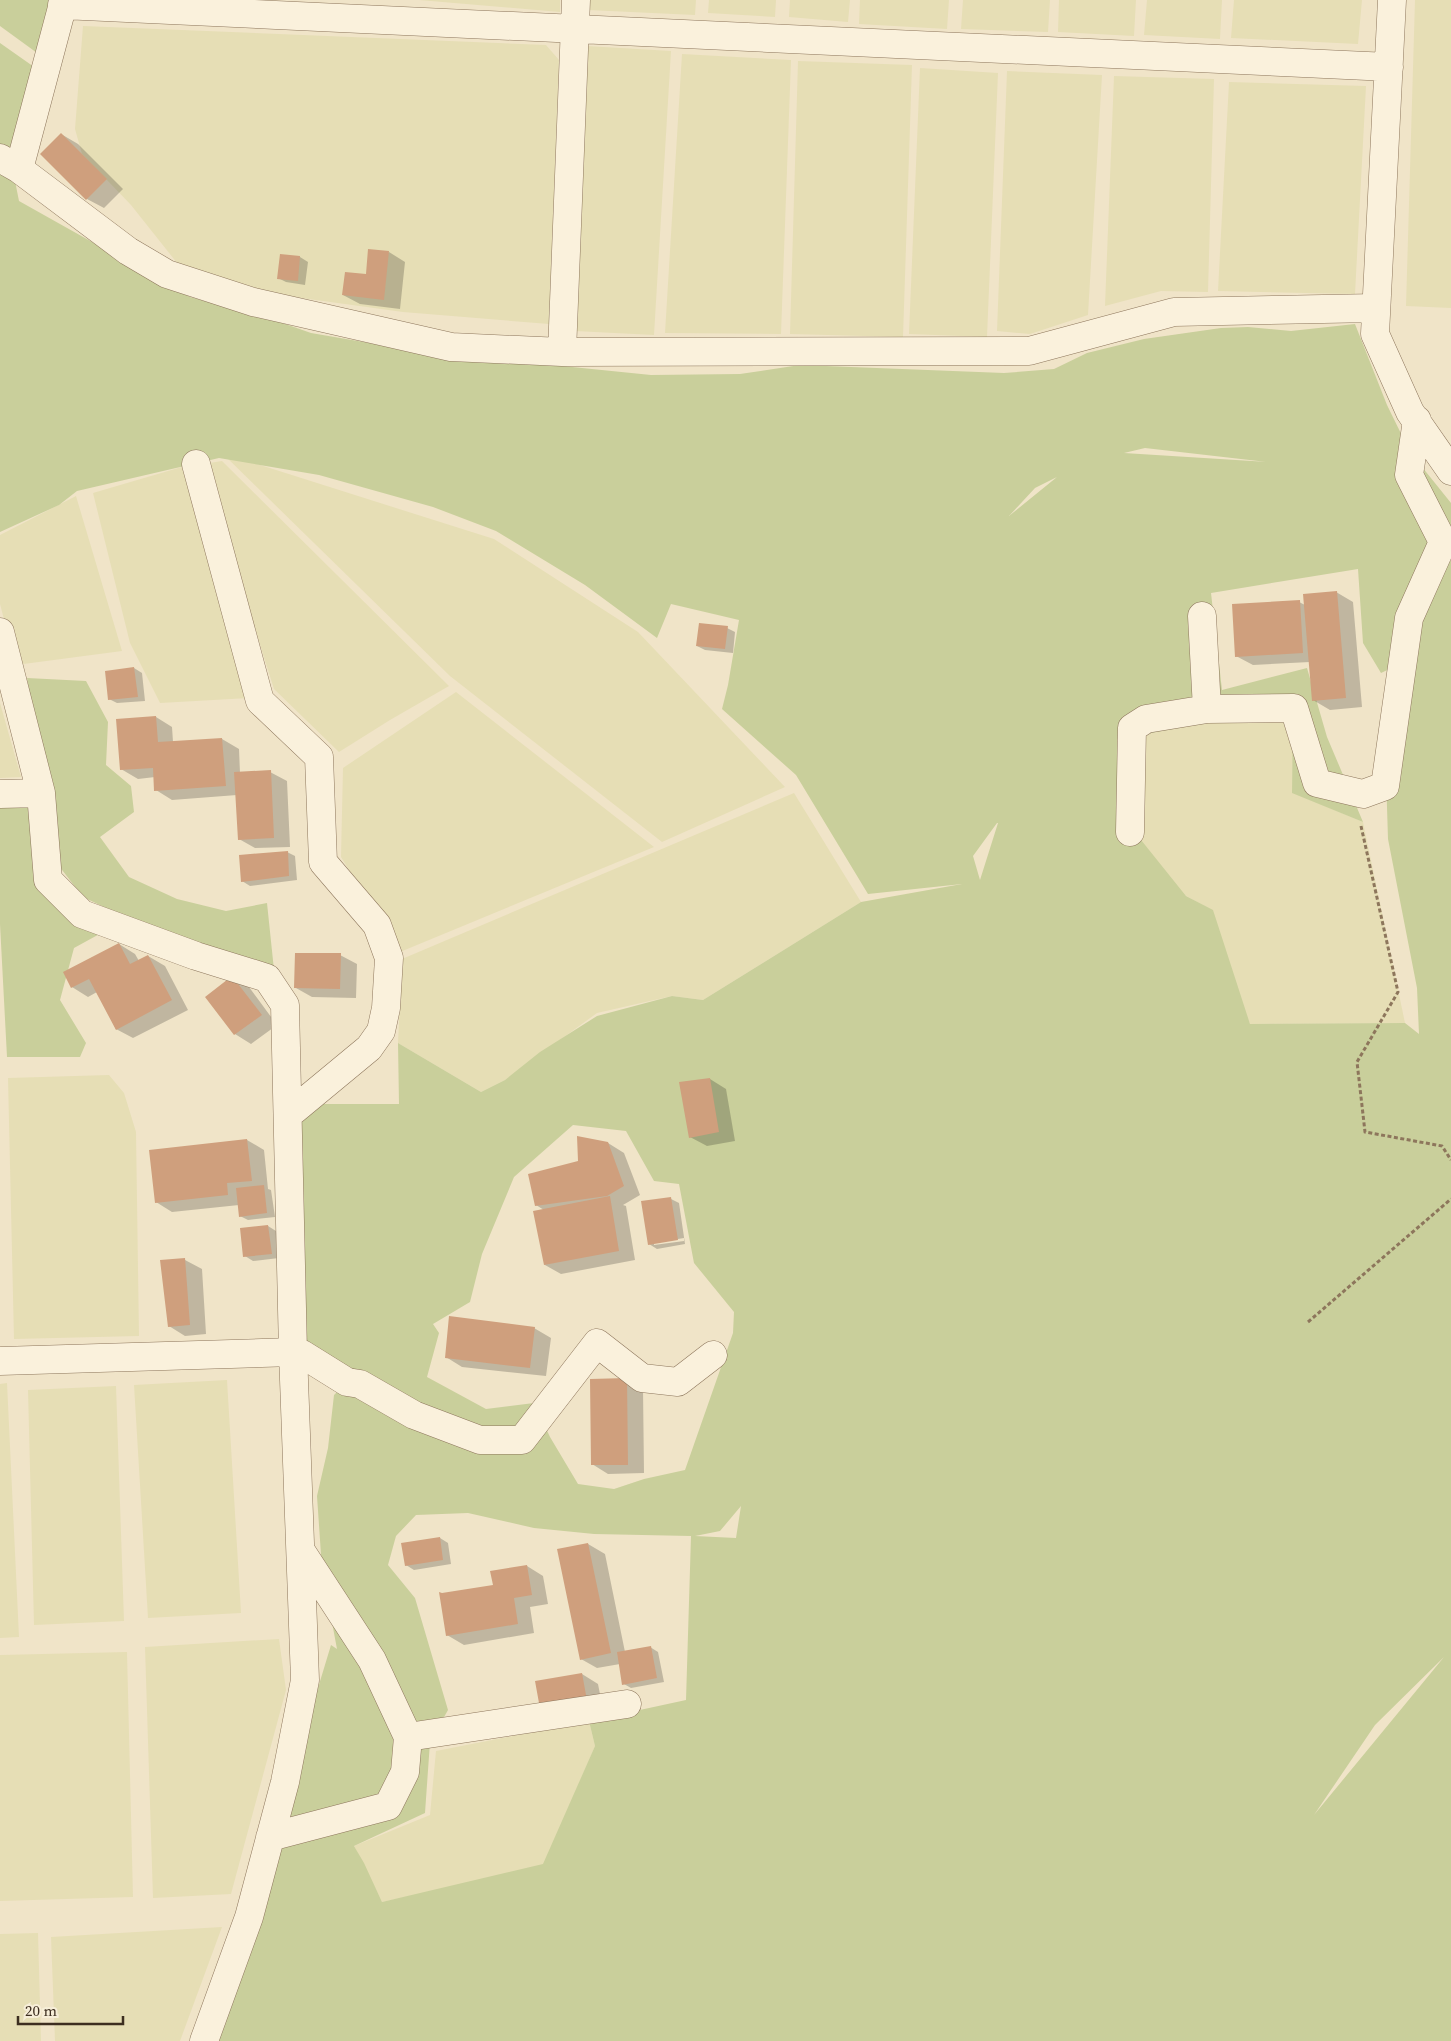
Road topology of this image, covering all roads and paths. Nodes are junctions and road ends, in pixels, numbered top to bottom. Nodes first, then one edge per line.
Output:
1 (576, 0) edge
2 (1392, 0) edge
3 (63, 2) edge
4 (575, 29) junction
5 (1389, 66) junction
6 (10, 163) edge
7 (1376, 308) junction
8 (562, 352) junction
9 (1417, 420) junction
10 (196, 464) dead end
11 (1451, 471) edge
12 (1202, 616) dead end
13 (0, 632) edge
14 (1207, 709) junction
15 (1353, 791) junction
16 (41, 793) junction
17 (0, 794) edge
18 (1130, 832) dead end
19 (288, 1116) junction
20 (1451, 1160) edge
21 (1451, 1200) edge
22 (1308, 1322) dead end
23 (293, 1352) junction
24 (713, 1355) dead end
25 (0, 1361) edge
26 (300, 1550) junction
27 (627, 1704) dead end
28 (408, 1737) junction
29 (270, 1837) junction
30 (204, 2041) edge

1 - 4 street
2 - 5 street
3 - 4 street
3 - 6 street
4 - 5 street
4 - 8 street
5 - 7 street
6 - 8 street
7 - 8 street
7 - 9 street
9 - 11 street
9 - 15 street
10 - 19 street
12 - 14 street
13 - 16 street
14 - 15 street
14 - 18 street
15 - 20 path
16 - 17 street
16 - 19 street
19 - 23 street
21 - 22 path
23 - 24 street
23 - 25 street
23 - 26 street
26 - 28 street
26 - 29 street
27 - 28 street
28 - 29 street
29 - 30 street

